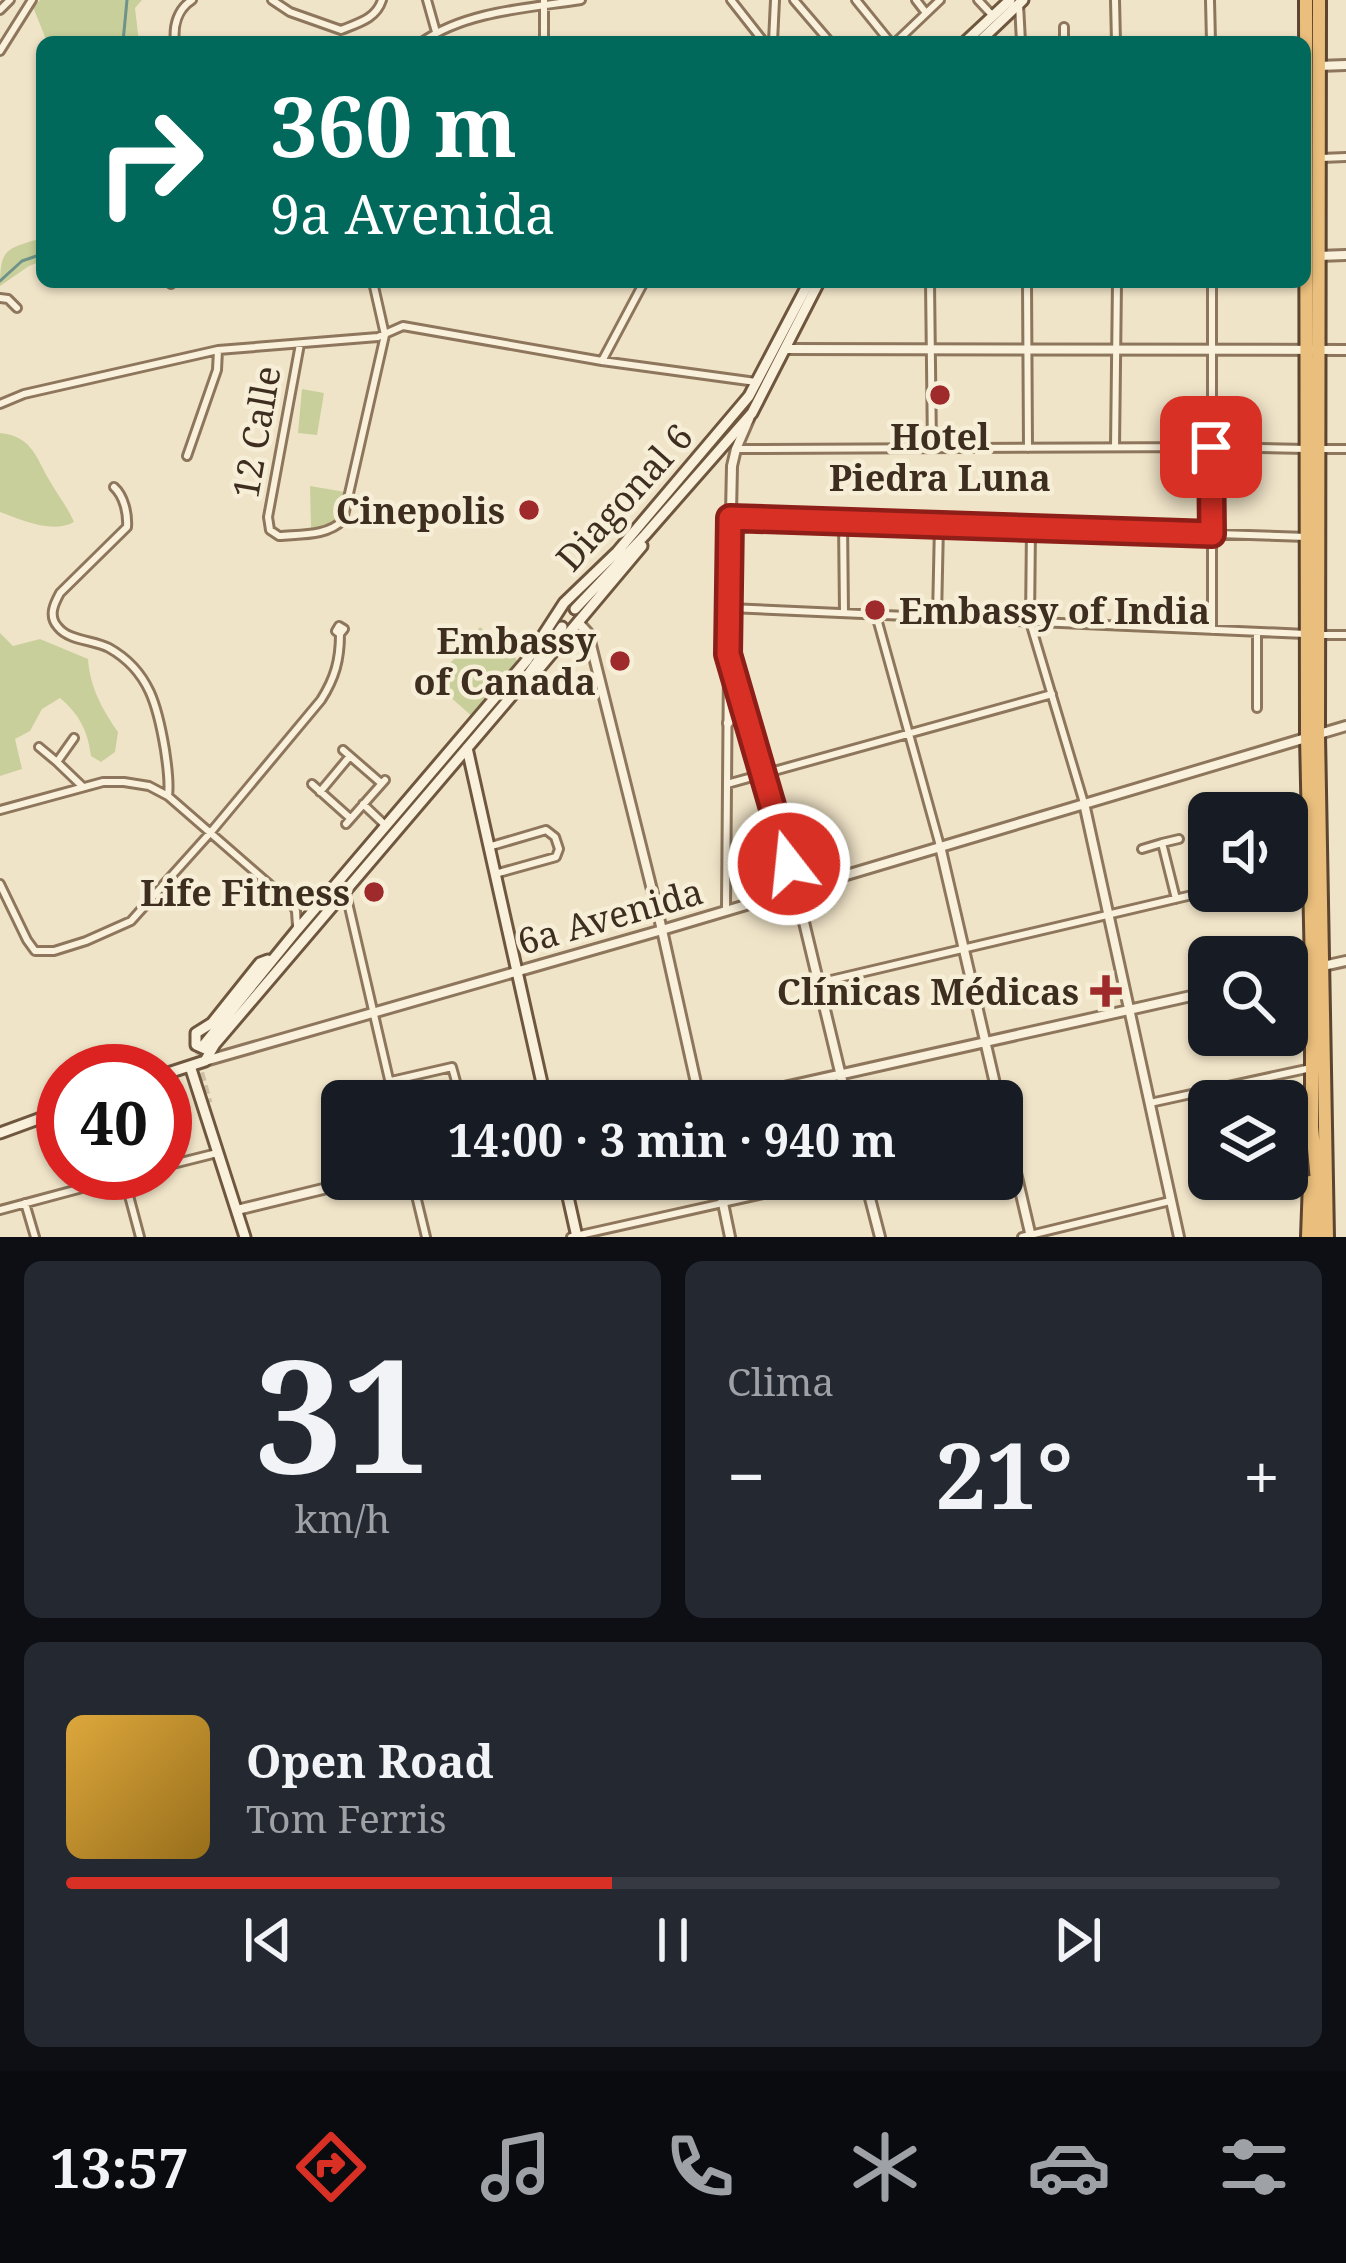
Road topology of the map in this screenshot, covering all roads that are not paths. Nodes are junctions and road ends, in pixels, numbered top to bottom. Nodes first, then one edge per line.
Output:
1 (10, 0) edge
2 (192, 0) edge
3 (272, 0) edge
4 (382, 0) edge
5 (427, 0) edge
6 (580, 0) edge
7 (731, 0) edge
8 (776, 0) edge
9 (794, 0) edge
10 (856, 0) edge
11 (916, 0) edge
12 (940, 0) edge
13 (978, 0) edge
14 (1114, 0) edge
15 (1210, 0) edge
16 (1306, 0) edge
17 (1319, 0) edge
18 (31, 1) edge
19 (1017, 1) edge
20 (283, 3) edge
21 (544, 3) edge
22 (0, 10) edge
23 (926, 13) junction
24 (992, 16) junction
25 (1064, 27) dead end
26 (436, 32) junction
27 (175, 36) edge
28 (430, 36) edge
29 (544, 36) edge
30 (764, 36) edge
31 (770, 36) edge
32 (825, 36) edge
33 (888, 36) edge
34 (900, 36) edge
35 (971, 36) edge
36 (985, 36) edge
37 (1020, 36) edge
38 (1064, 36) edge
39 (1115, 36) edge
40 (1211, 36) edge
41 (1308, 36) edge
42 (0, 51) edge
43 (1311, 59) edge
44 (1346, 64) edge
45 (1311, 66) edge
46 (1346, 157) edge
47 (1311, 159) edge
48 (1346, 256) edge
49 (1311, 257) edge
50 (374, 288) edge
51 (641, 288) edge
52 (806, 288) edge
53 (816, 288) edge
54 (930, 288) edge
55 (1027, 288) edge
56 (1118, 288) edge
57 (1212, 288) edge
58 (1311, 288) edge
59 (0, 298) edge
60 (16, 308) dead end
61 (385, 335) junction
62 (300, 344) junction
63 (787, 349) junction
64 (931, 349) junction
65 (218, 350) junction
66 (1027, 350) junction
67 (1312, 350) junction
68 (1346, 350) edge
69 (1115, 351) junction
70 (1212, 351) junction
71 (602, 362) junction
72 (758, 382) junction
73 (0, 404) edge
74 (752, 413) junction
75 (1115, 447) junction
76 (1211, 447) junction
77 (932, 448) junction
78 (1028, 448) junction
79 (736, 449) junction
80 (1312, 449) junction
81 (1346, 449) edge
82 (187, 456) dead end
83 (115, 487) dead end
84 (730, 518) junction
85 (843, 522) junction
86 (938, 525) junction
87 (1031, 528) junction
88 (1212, 534) junction
89 (645, 535) junction
90 (1307, 537) junction
91 (608, 560) junction
92 (729, 608) junction
93 (575, 609) dead end
94 (844, 613) junction
95 (876, 615) junction
96 (937, 617) junction
97 (1030, 622) junction
98 (570, 627) junction
99 (1212, 630) junction
100 (1257, 632) junction
101 (340, 634) dead end
102 (1312, 634) junction
103 (1346, 635) edge
104 (732, 682) junction
105 (1052, 694) junction
106 (1257, 708) dead end
107 (747, 718) junction
108 (728, 723) junction
109 (1346, 726) edge
110 (908, 735) junction
111 (1312, 736) junction
112 (74, 738) dead end
113 (39, 747) dead end
114 (467, 748) junction
115 (57, 762) junction
116 (449, 769) junction
117 (763, 774) junction
118 (429, 775) junction
119 (472, 777) junction
120 (312, 784) dead end
121 (727, 784) junction
122 (83, 787) junction
123 (320, 792) junction
124 (168, 796) junction
125 (1084, 803) junction
126 (364, 804) junction
127 (0, 810) edge
128 (385, 825) junction
129 (211, 832) junction
130 (1178, 838) dead end
131 (1162, 843) junction
132 (940, 846) junction
133 (488, 848) junction
134 (1142, 849) dead end
135 (1309, 868) joint
136 (494, 874) junction
137 (0, 884) edge
138 (796, 889) junction
139 (345, 892) junction
140 (1188, 893) edge
141 (1175, 894) junction
142 (726, 910) junction
143 (1109, 914) junction
144 (297, 930) junction
145 (662, 930) junction
146 (964, 948) junction
147 (274, 957) junction
148 (1346, 961) edge
149 (1318, 968) junction
150 (1308, 970) edge
151 (517, 972) junction
152 (818, 982) junction
153 (1188, 997) edge
154 (1130, 1010) junction
155 (374, 1013) junction
156 (986, 1042) junction
157 (215, 1044) junction
158 (202, 1047) tunnel mouth
159 (206, 1061) junction
160 (192, 1065) edge
161 (1313, 1068) junction
162 (192, 1072) edge
163 (840, 1075) junction
164 (389, 1080) edge
165 (394, 1080) edge
166 (456, 1080) edge
167 (541, 1080) edge
168 (695, 1080) edge
169 (817, 1080) edge
170 (841, 1080) edge
171 (994, 1080) edge
172 (208, 1103) tunnel mouth
173 (1150, 1103) junction
174 (36, 1120) edge
175 (1312, 1127) junction
176 (0, 1133) edge
177 (218, 1153) junction
178 (192, 1159) edge
179 (229, 1185) junction
180 (321, 1189) edge
181 (36, 1200) edge
182 (130, 1200) edge
183 (417, 1200) edge
184 (568, 1200) edge
185 (732, 1200) edge
186 (871, 1200) edge
187 (1020, 1200) edge
188 (1172, 1201) junction
189 (723, 1202) junction
190 (25, 1203) junction
191 (0, 1210) edge
192 (237, 1210) junction
193 (575, 1236) edge
194 (1028, 1236) edge
195 (34, 1237) edge
196 (140, 1237) edge
197 (245, 1237) edge
198 (426, 1237) edge
199 (730, 1237) edge
200 (880, 1237) edge
201 (1179, 1237) edge
202 (1308, 1237) edge
203 (1327, 1237) edge

1 - 22 street
2 - 27 street
3 - 20 street
4 - 20 street
5 - 26 street
6 - 21 street
7 - 30 street
8 - 31 street
9 - 32 street
10 - 33 street
11 - 23 street
12 - 23 street
13 - 24 street
14 - 39 street
15 - 40 street
16 - 41 highway
17 - 43 highway
18 - 42 street
19 - 24 main road
19 - 36 main road
19 - 37 street
21 - 26 street
21 - 29 street
23 - 34 street
24 - 35 main road
25 - 38 street
26 - 28 street
44 - 45 street
46 - 47 street
48 - 49 street
50 - 61 street
51 - 71 street
52 - 72 main road, Diagonal 6
53 - 63 main road, Diagonal 6
54 - 64 street
55 - 66 street
56 - 69 street
57 - 70 street
58 - 67 highway
59 - 60 street
61 - 62 street
61 - 62 street, 12 Calle
61 - 71 street
62 - 65 street
63 - 64 street
63 - 74 main road, Diagonal 6
64 - 66 street
64 - 77 street
65 - 73 street
65 - 82 street
66 - 69 street
66 - 78 street
67 - 68 street
67 - 70 street
67 - 80 highway
69 - 70 street
69 - 75 street
70 - 76 street
71 - 72 street
72 - 91 main road, Diagonal 6
74 - 79 street
74 - 89 main road, Diagonal 6
75 - 76 street
75 - 78 street
76 - 80 street
76 - 88 street
77 - 78 street
77 - 79 street
79 - 84 street
80 - 81 street
80 - 90 highway
80 - 102 highway
83 - 124 street
84 - 85 street
84 - 92 street
85 - 86 street
85 - 94 street
86 - 87 street
86 - 96 street
87 - 88 street
87 - 97 street
88 - 90 street
88 - 99 street
89 - 93 main road, Diagonal 6
89 - 98 main road, Diagonal 6
90 - 102 highway
91 - 98 main road
91 - 118 main road, Diagonal 6
92 - 94 street
92 - 104 street
94 - 95 street
95 - 96 street
95 - 110 street
96 - 97 street
97 - 99 street
97 - 105 street
98 - 114 main road, Diagonal 6
98 - 145 street
99 - 100 street
100 - 102 street
100 - 106 street
101 - 129 street
102 - 103 street
102 - 111 highway
104 - 107 street
104 - 108 street
105 - 110 street
105 - 125 street
107 - 108 street
107 - 117 street
108 - 121 street
109 - 111 street, 6a Avenida
110 - 117 street
110 - 132 street
111 - 125 street, 6a Avenida
111 - 135 highway
111 - 149 highway
112 - 115 street
113 - 115 street
114 - 116 main road
114 - 119 main road
115 - 122 street
116 - 118 main road
116 - 119 main road
116 - 139 main road
117 - 121 street
117 - 138 street
118 - 128 main road, Diagonal 6
119 - 133 main road
120 - 123 street
121 - 142 street
122 - 124 street
122 - 127 street
123 - 126 street
123 - 126 street
124 - 129 street
125 - 132 street, 6a Avenida
125 - 143 street
126 - 128 street
128 - 144 main road, Diagonal 6
129 - 137 street
129 - 144 street
130 - 131 street
131 - 134 street
131 - 141 street
132 - 138 street, 6a Avenida
132 - 146 street
133 - 136 main road
133 - 136 street
135 - 149 highway
136 - 151 main road
138 - 142 street, 6a Avenida
138 - 152 street
139 - 155 street
139 - 157 main road
140 - 141 street
141 - 143 street
142 - 145 street, 6a Avenida
143 - 146 street
143 - 154 street
144 - 147 main road, Diagonal 6
145 - 151 street, 6a Avenida
145 - 168 street
146 - 152 street
146 - 156 street
147 - 157 main road
147 - 158 main road
148 - 149 street
149 - 150 street
149 - 161 highway
149 - 203 highway
151 - 155 street, 6a Avenida
151 - 167 main road
152 - 163 street
153 - 154 street
154 - 156 street
154 - 173 street
155 - 159 street, 6a Avenida
155 - 164 street
156 - 163 street
156 - 171 street
157 - 159 main road
159 - 160 main road, 6a Avenida
161 - 173 street
161 - 175 highway
162 - 177 main road
163 - 169 street
163 - 170 street
165 - 166 street
172 - 179 main road
173 - 188 street
174 - 176 main road
175 - 202 highway
175 - 203 highway
177 - 178 street
177 - 179 main road
179 - 192 main road
180 - 192 street
181 - 190 street
182 - 196 street
183 - 198 street
184 - 193 main road
185 - 189 street
186 - 200 street
187 - 194 street
188 - 194 street
188 - 201 street
189 - 193 street
189 - 199 street
190 - 191 street
190 - 195 street
192 - 197 main road

